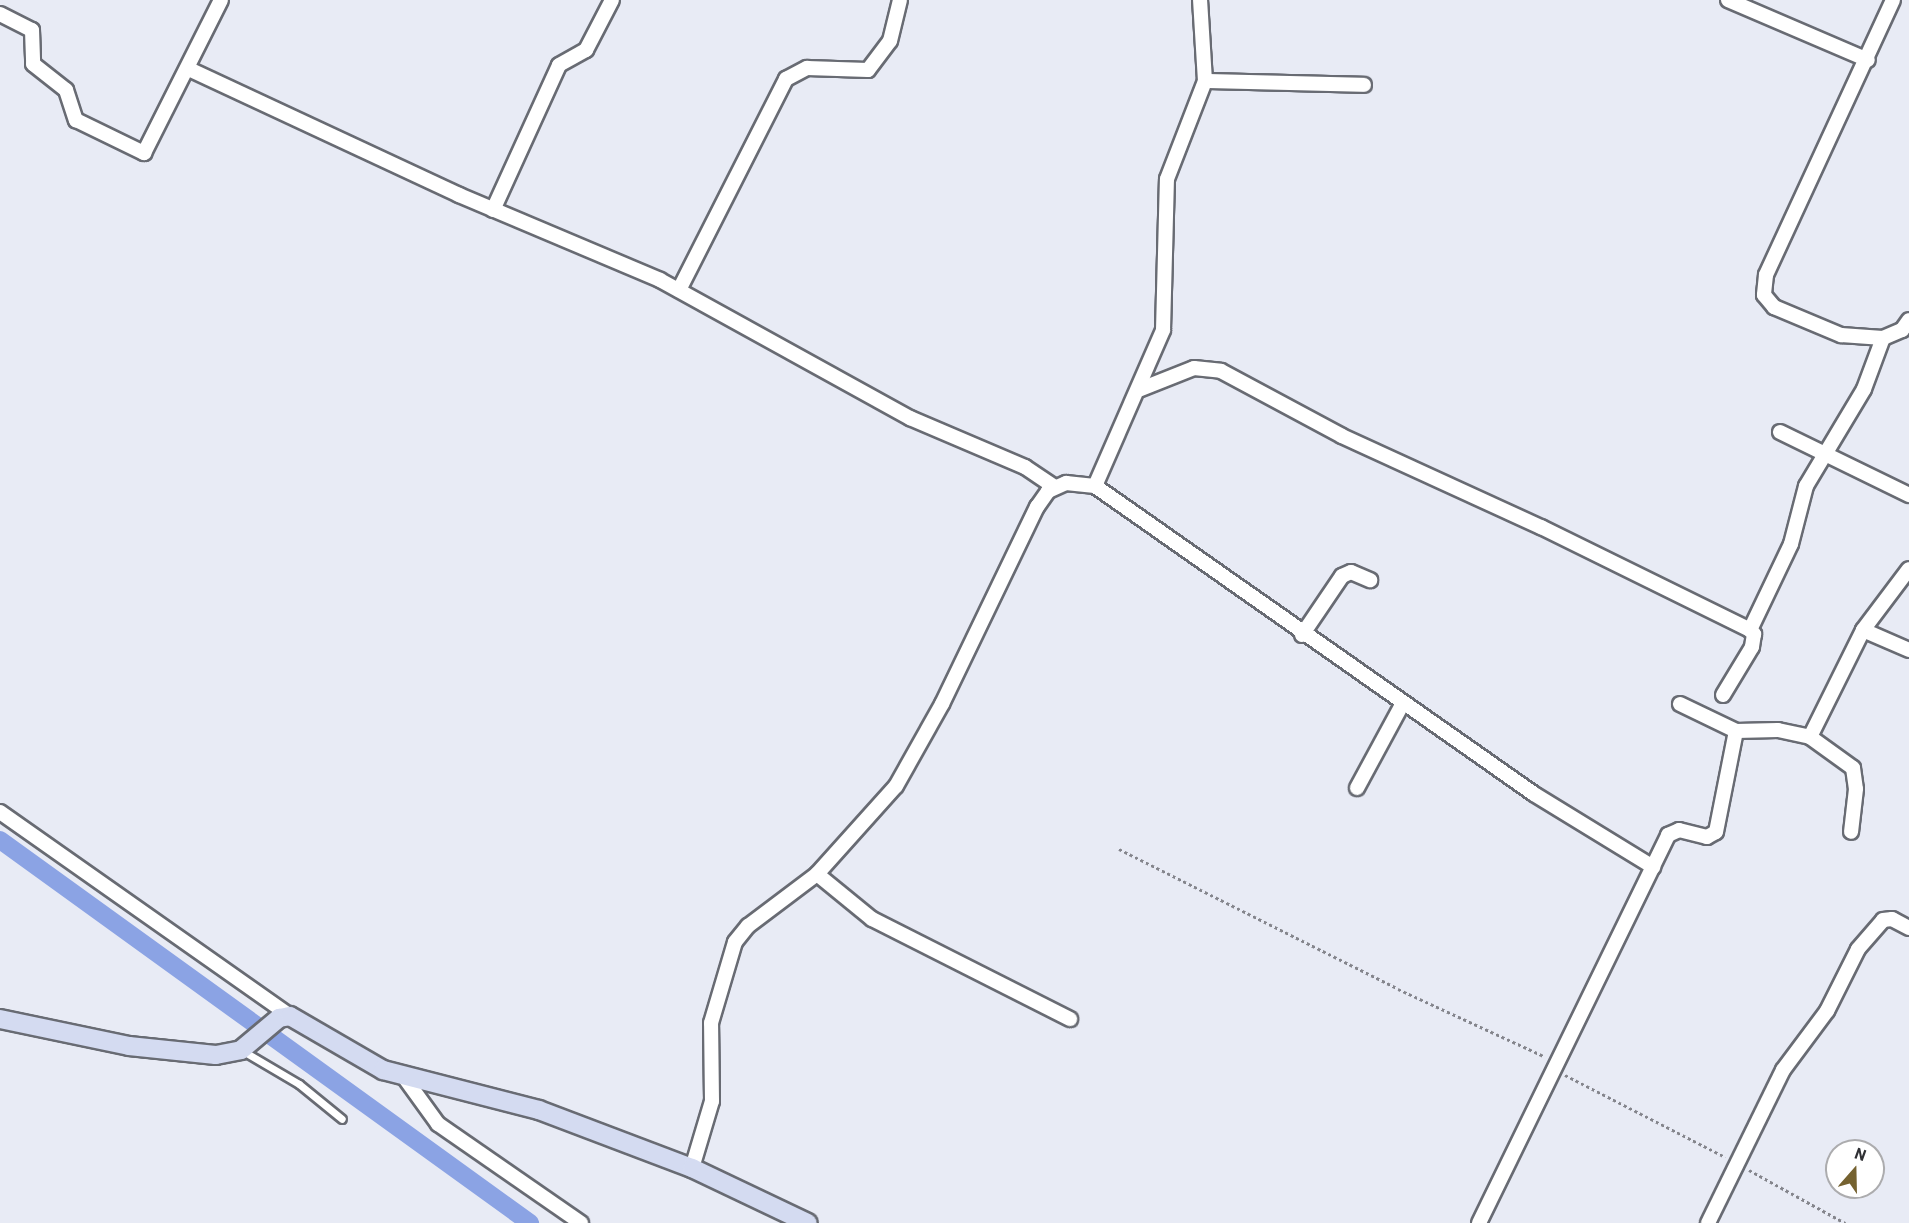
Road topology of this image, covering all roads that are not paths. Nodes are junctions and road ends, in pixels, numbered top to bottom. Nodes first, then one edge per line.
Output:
1 (222, 0) edge
2 (612, 0) edge
3 (900, 0) edge
4 (1200, 0) edge
5 (1728, 0) edge
6 (1893, 0) edge
7 (0, 14) edge
8 (1868, 60) junction
9 (189, 69) junction
10 (1205, 81) junction
11 (1364, 85) dead end
12 (493, 210) junction
13 (679, 290) junction
14 (1909, 320) edge
15 (1883, 338) junction
16 (1141, 388) junction
17 (1780, 432) dead end
18 (1824, 454) junction
19 (1095, 486) junction
20 (1055, 487) junction
21 (1909, 495) edge
22 (1909, 569) edge
23 (1370, 580) dead end
24 (1750, 630) junction
25 (1863, 630) junction
26 (1302, 635) junction
27 (1909, 650) edge
28 (1723, 695) dead end
29 (1403, 703) junction
30 (1680, 704) dead end
31 (1736, 731) junction
32 (1810, 737) junction
33 (1357, 788) dead end
34 (0, 812) edge
35 (1851, 832) dead end
36 (1653, 867) junction
37 (817, 874) junction
38 (1909, 928) edge
39 (285, 1017) junction
40 (0, 1019) edge
41 (1070, 1019) dead end
42 (246, 1047) junction
43 (404, 1077) junction
44 (342, 1119) dead end
45 (692, 1168) junction
46 (581, 1223) edge
47 (808, 1223) edge
48 (1479, 1223) edge
49 (1708, 1223) edge

1 - 9 street
2 - 12 street
3 - 13 street
4 - 10 street
5 - 8 street
6 - 8 street
7 - 9 street
8 - 15 street
9 - 12 street
10 - 11 street
10 - 16 street
12 - 13 street
13 - 20 street
14 - 15 street
15 - 18 street
16 - 19 street
16 - 24 street
17 - 18 street
18 - 21 street
18 - 24 street
19 - 20 street
19 - 26 street
20 - 37 street
22 - 25 street
23 - 26 street
24 - 28 street
25 - 27 street
25 - 32 street
26 - 29 street
29 - 33 street
29 - 36 street
30 - 31 street
31 - 32 street
31 - 36 street
32 - 35 street
34 - 39 street
36 - 48 street
37 - 41 street
37 - 45 street
38 - 49 street
39 - 42 street
39 - 43 street
40 - 42 street
42 - 44 lane
43 - 45 street
43 - 46 street
45 - 47 street

